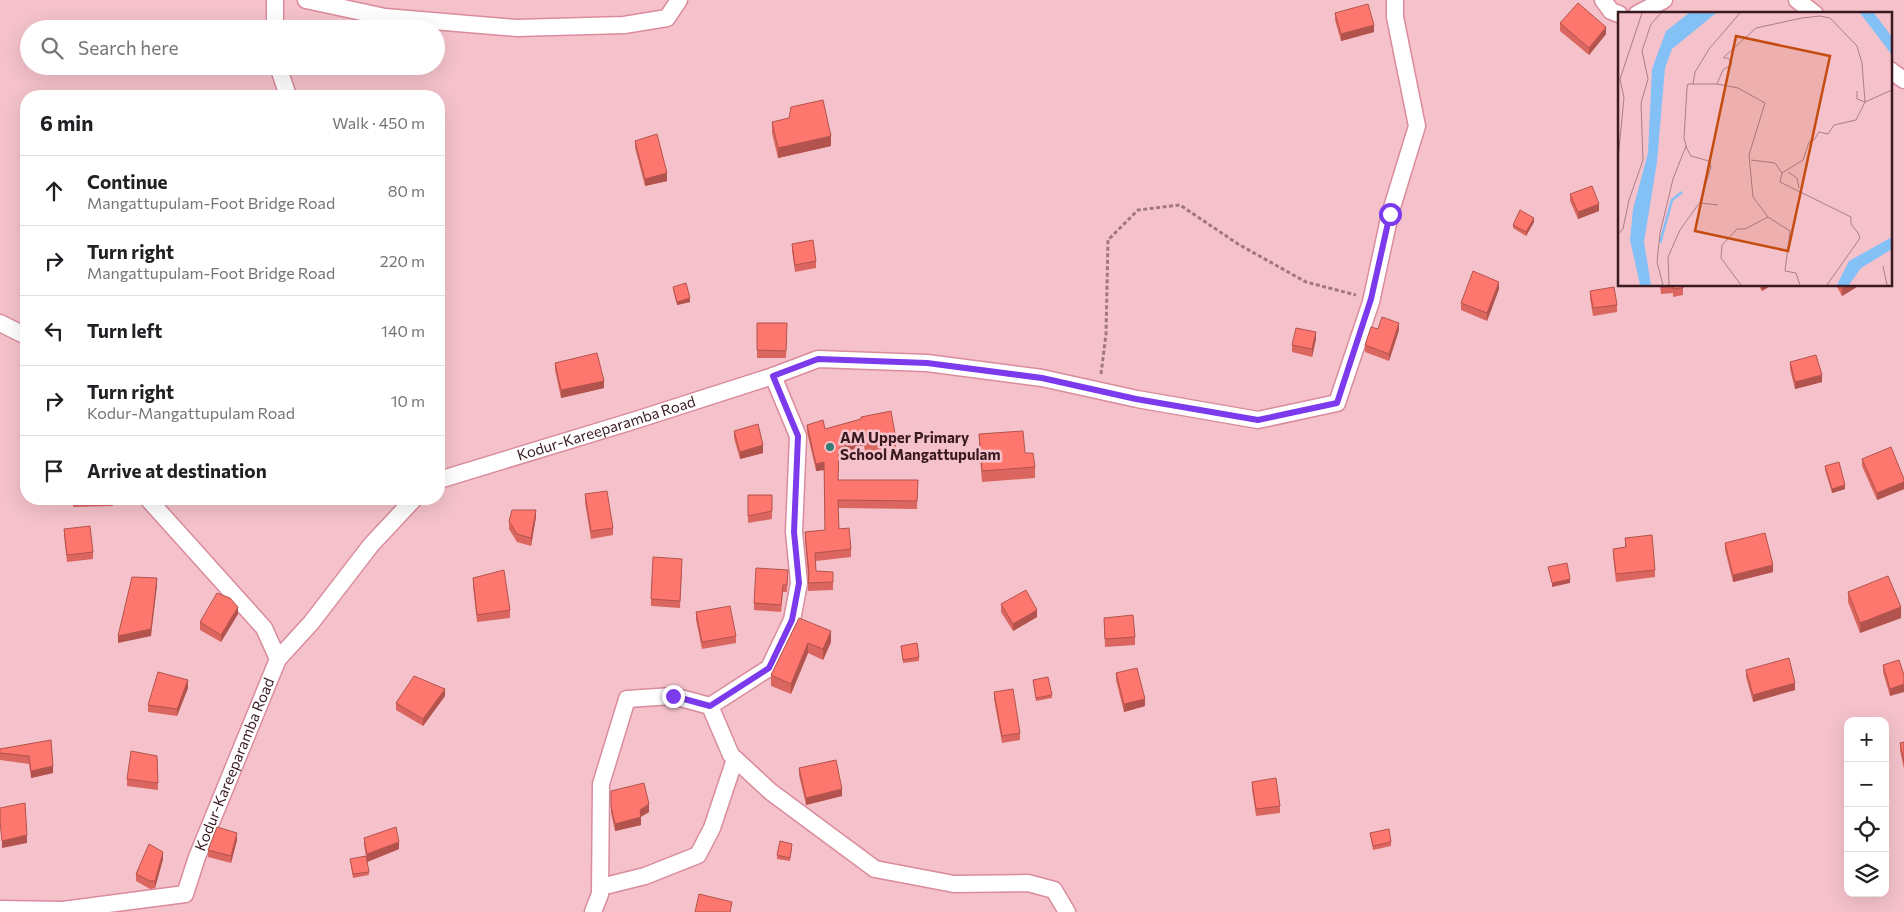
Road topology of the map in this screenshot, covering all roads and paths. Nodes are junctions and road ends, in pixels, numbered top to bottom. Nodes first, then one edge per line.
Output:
1 (275, 0) edge
2 (306, 0) edge
3 (679, 0) edge
4 (1394, 0) edge
5 (1603, 0) edge
6 (1664, 0) edge
7 (1797, 0) edge
8 (1640, 12) edge
9 (1813, 12) edge
10 (1618, 14) edge
11 (276, 20) edge
12 (411, 20) edge
13 (445, 23) edge
14 (1892, 71) edge
15 (281, 75) edge
16 (1904, 80) edge
17 (286, 90) edge
18 (1371, 299) junction
19 (0, 322) edge
20 (20, 333) edge
21 (773, 376) junction
22 (1098, 390) junction
23 (445, 478) edge
24 (153, 505) edge
25 (408, 505) edge
26 (278, 659) junction
27 (710, 706) junction
28 (735, 759) junction
29 (600, 887) junction
30 (0, 909) edge
31 (593, 912) edge
32 (1067, 912) edge

1 - 11 street
2 - 12 street
3 - 13 street
4 - 18 street
5 - 10 street
6 - 8 street
7 - 9 street
14 - 16 street
15 - 17 street
18 - 22 street, Kodur-Kareeparamba Road
18 - 22 path
19 - 20 street
21 - 22 street, Kodur-Kareeparamba Road
21 - 23 street, Kodur-Kareeparamba Road
21 - 27 street
24 - 26 street
25 - 26 street, Kodur-Kareeparamba Road
26 - 30 street, Kodur-Kareeparamba Road
27 - 28 street
27 - 29 street
28 - 29 street
28 - 32 street
29 - 31 street

